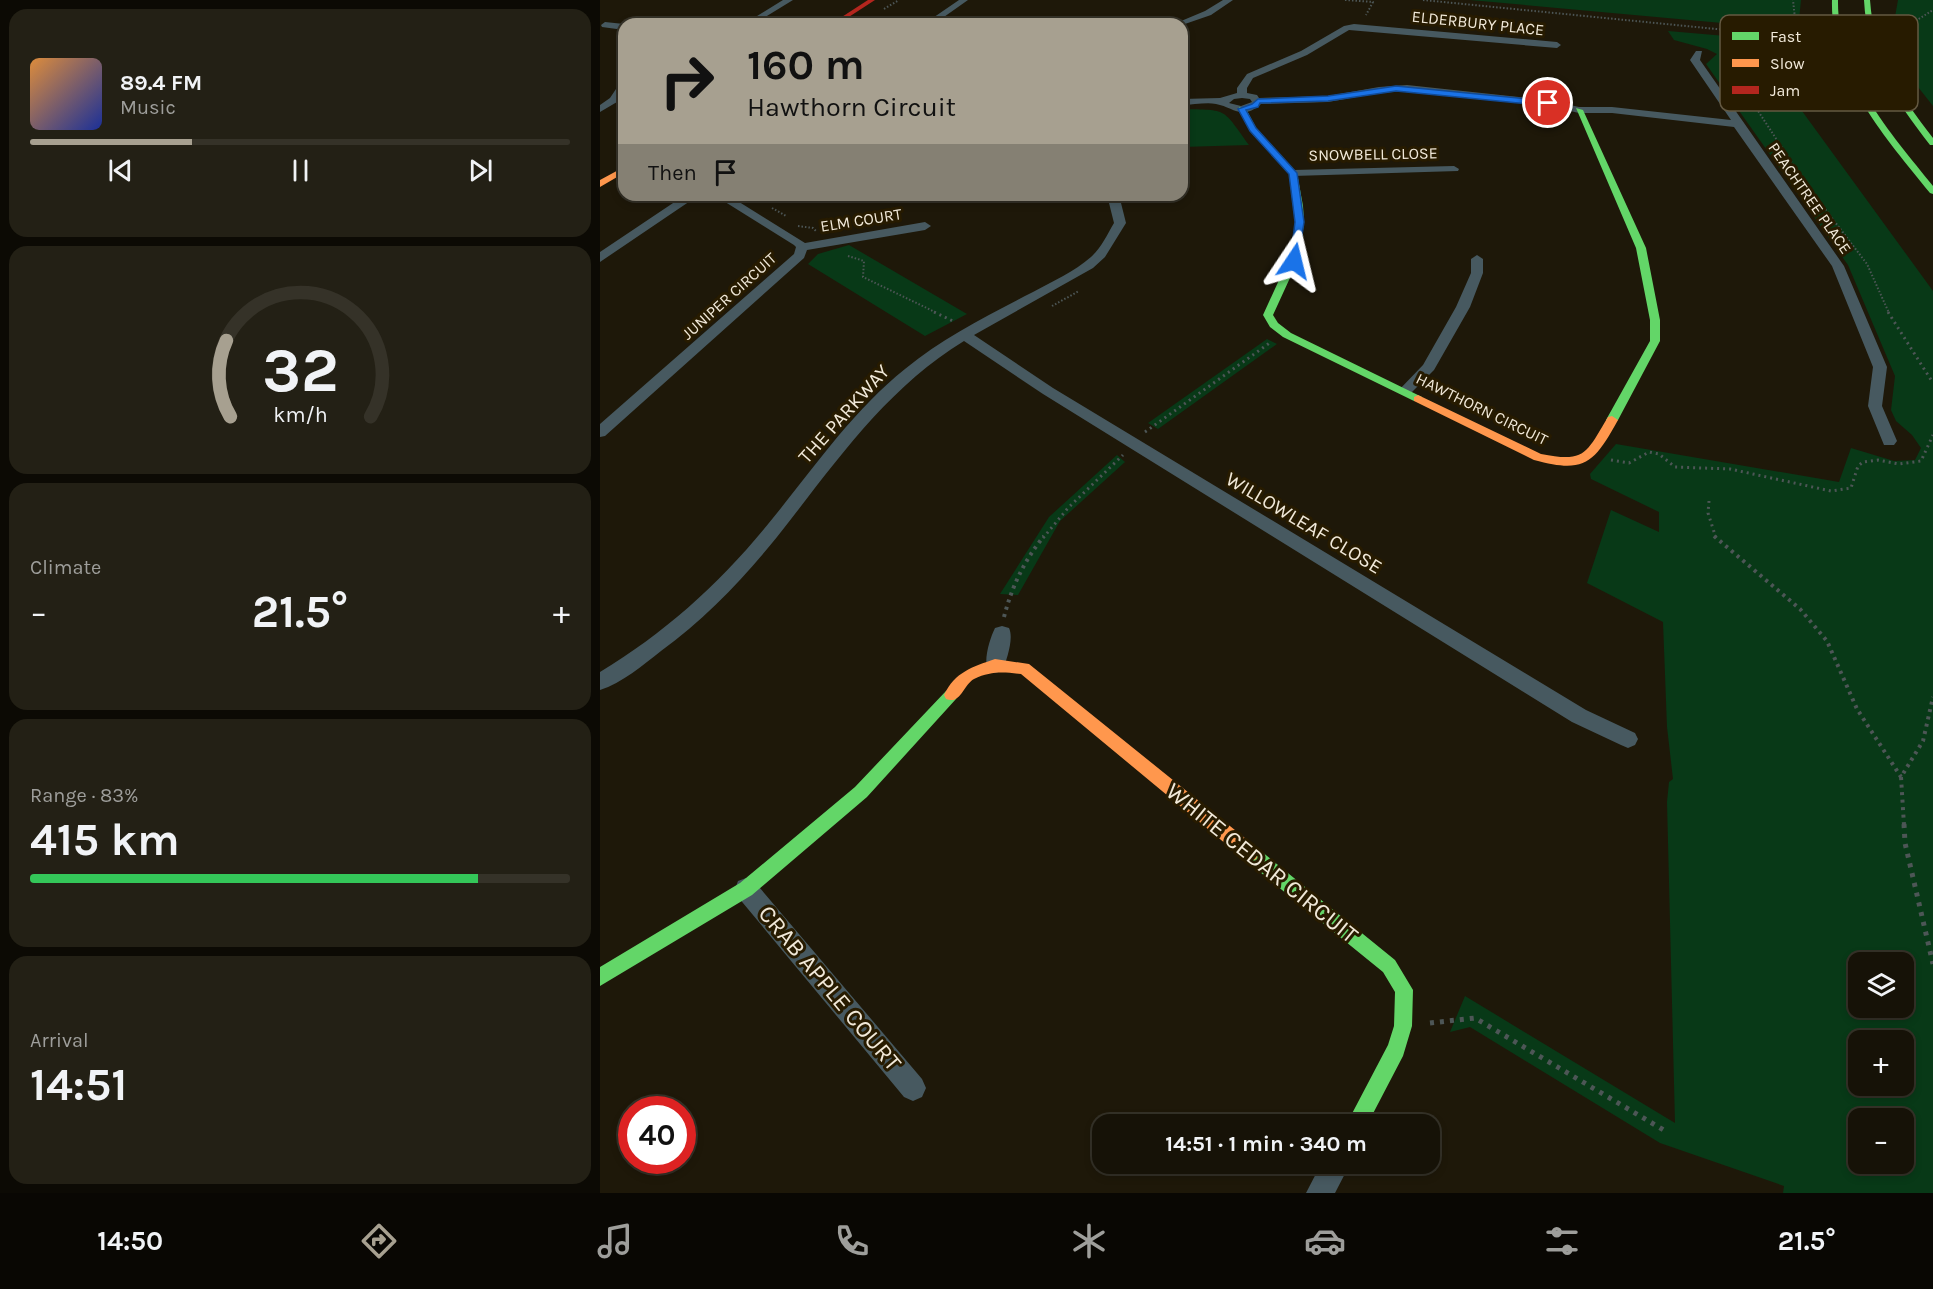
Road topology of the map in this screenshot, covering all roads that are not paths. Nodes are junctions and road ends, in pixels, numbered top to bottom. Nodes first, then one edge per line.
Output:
1 (789, 0) edge
2 (872, 0) edge
3 (886, 0) edge
4 (964, 0) edge
5 (1229, 0) edge
6 (1867, 0) edge
7 (1866, 15) edge
8 (758, 18) edge
9 (844, 18) edge
10 (858, 18) edge
11 (937, 18) edge
12 (1188, 20) edge
13 (605, 25) dead end
14 (618, 26) edge
15 (1557, 45) dead end
16 (1697, 57) road end
17 (618, 90) edge
18 (1720, 93) edge
19 (1242, 95) junction
20 (1258, 101) junction
21 (1188, 102) edge
22 (1224, 102) junction
23 (600, 109) edge
24 (1242, 109) junction
25 (1579, 110) junction
26 (1731, 111) edge
27 (1874, 111) edge
28 (1910, 111) edge
29 (1737, 124) junction
30 (1933, 143) edge
31 (618, 160) edge
32 (1454, 169) dead end
33 (600, 171) edge
34 (618, 173) edge
35 (1293, 173) junction
36 (600, 184) edge
37 (1933, 191) edge
38 (684, 201) edge
39 (730, 201) edge
40 (1114, 201) edge
41 (925, 226) dead end
42 (802, 247) junction
43 (600, 258) edge
44 (1477, 259) dead end
45 (959, 328) junction
46 (1405, 391) junction
47 (600, 432) edge
48 (1889, 441) dead end
49 (1002, 633) road end
50 (995, 665) junction
51 (600, 682) edge
52 (1628, 739) dead end
53 (746, 889) junction
54 (600, 977) edge
55 (913, 1088) dead end
56 (1362, 1114) edge
57 (1330, 1174) edge
58 (1320, 1193) edge

1 - 8 street
2 - 9 main road
3 - 10 main road
4 - 11 street
5 - 12 street
6 - 7 main road
13 - 14 street
15 - 19 street, ELDERBURY PLACE
16 - 18 street, PEACHTREE PLACE
17 - 23 street
19 - 20 street
19 - 22 street
20 - 24 street
20 - 25 street
21 - 22 street
22 - 24 street
24 - 35 main road
25 - 29 street
25 - 46 main road, HAWTHORN CIRCUIT
26 - 29 street, PEACHTREE PLACE
27 - 37 main road
28 - 30 main road
29 - 48 street, PEACHTREE PLACE
31 - 33 main road
32 - 35 street, SNOWBELL CLOSE
34 - 36 main road
35 - 46 main road, HAWTHORN CIRCUIT
38 - 43 street
39 - 42 street, JUNIPER CIRCUIT
40 - 45 street, THE PARKWAY
41 - 42 street, ELM COURT
42 - 47 street, JUNIPER CIRCUIT
44 - 46 street
45 - 51 street, THE PARKWAY
45 - 52 street, WILLOWLEAF CLOSE
49 - 50 street
50 - 53 main road, WHITE CEDAR CIRCUIT
50 - 56 main road, WHITE CEDAR CIRCUIT
53 - 54 main road, WHITE CEDAR CIRCUIT
53 - 55 street, CRAB APPLE COURT
57 - 58 street

